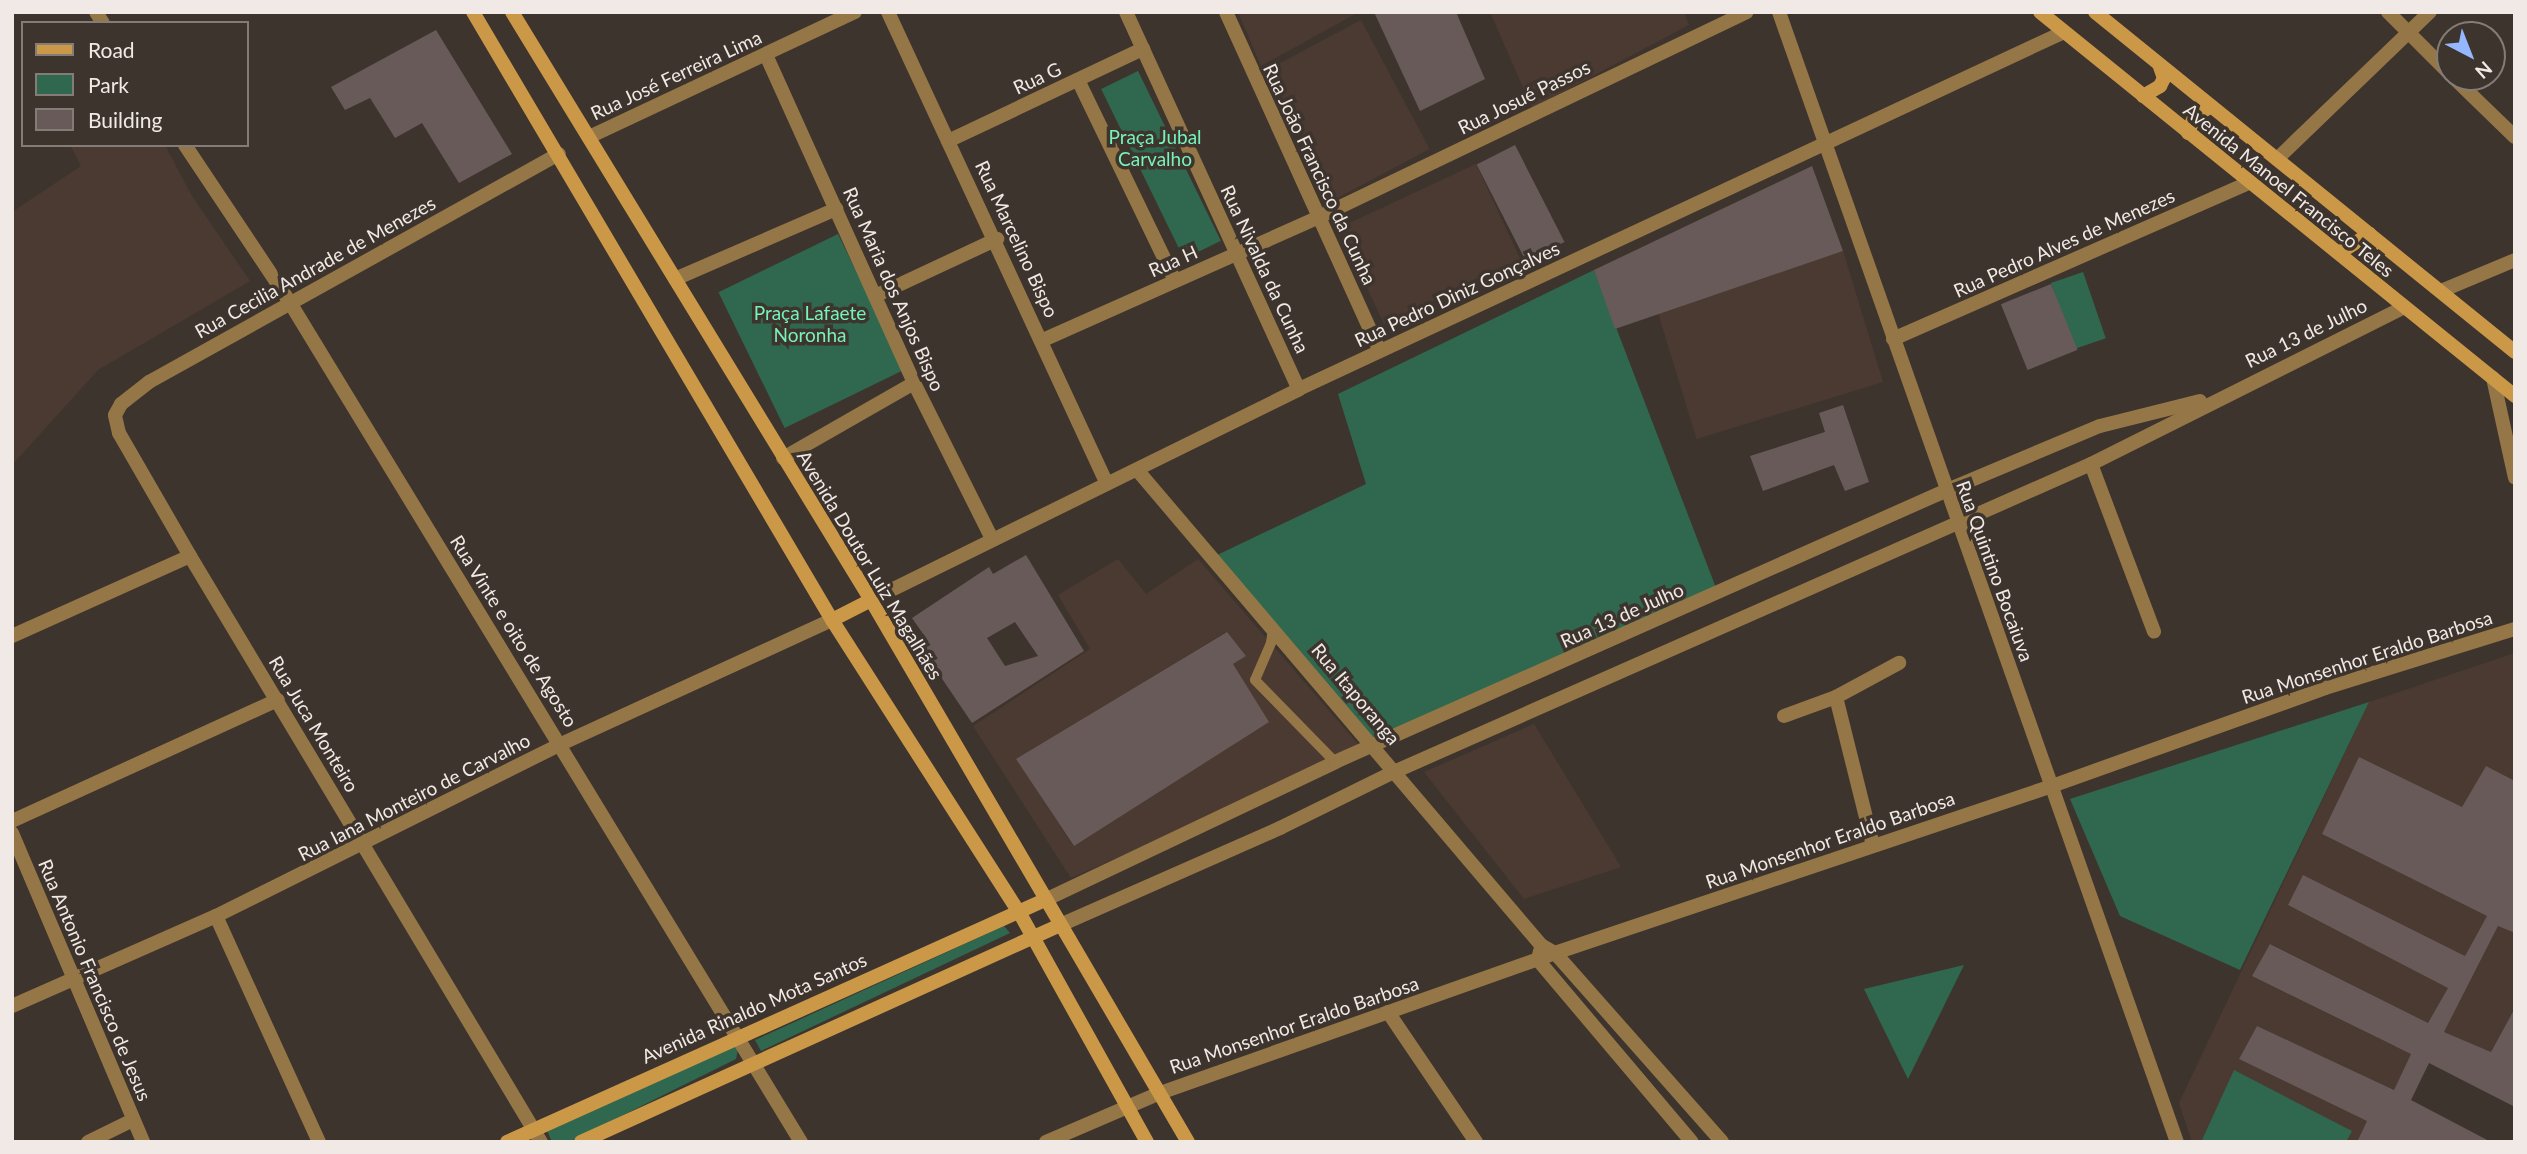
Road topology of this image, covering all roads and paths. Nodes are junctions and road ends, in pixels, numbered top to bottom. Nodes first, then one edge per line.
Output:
1 (473, 12) edge
2 (512, 12) edge
3 (888, 12) edge
4 (1126, 12) edge
5 (1226, 12) edge
6 (1746, 12) edge
7 (1779, 12) edge
8 (2040, 12) edge
9 (2095, 12) edge
10 (2388, 12) edge
11 (2430, 12) edge
12 (845, 14) edge
13 (2064, 32) junction
14 (2409, 34) junction
15 (1143, 49) junction
16 (766, 55) junction
17 (2436, 60) edge
18 (2160, 67) junction
19 (1078, 80) junction
20 (2467, 91) edge
21 (2143, 96) junction
22 (2211, 106) junction
23 (2188, 133) junction
24 (589, 137) junction
25 (2515, 137) edge
26 (948, 141) junction
27 (1827, 142) junction
28 (186, 147) edge
29 (559, 154) junction
30 (2277, 159) junction
31 (2250, 182) junction
32 (836, 209) junction
33 (1319, 217) junction
34 (2370, 233) junction
35 (996, 239) junction
36 (2339, 253) junction
37 (1236, 254) junction
38 (2515, 260) edge
39 (675, 279) junction
40 (1175, 281) junction
41 (2441, 291) junction
42 (875, 296) junction
43 (289, 302) junction
44 (2404, 307) junction
45 (1893, 339) junction
46 (1043, 340) junction
47 (1380, 351) junction
48 (2515, 352) edge
49 (2493, 378) junction
50 (914, 383) junction
51 (1299, 389) junction
52 (2225, 394) junction
53 (2515, 396) edge
54 (119, 433) joint
55 (783, 458) junction
56 (2091, 464) junction
57 (1138, 471) junction
58 (2515, 478) edge
59 (1107, 484) junction
60 (1945, 491) junction
61 (1956, 522) junction
62 (991, 537) junction
63 (190, 556) junction
64 (871, 600) junction
65 (832, 620) junction
66 (1273, 625) junction
67 (2515, 629) edge
68 (2154, 632) dead end
69 (12, 636) edge
70 (1899, 663) dead end
71 (1836, 696) junction
72 (278, 700) junction
73 (1784, 716) dead end
74 (561, 744) junction
75 (1374, 746) junction
76 (1335, 762) junction
77 (1396, 771) junction
78 (2052, 786) junction
79 (12, 821) edge
80 (12, 833) edge
81 (364, 845) junction
82 (1873, 845) junction
83 (1045, 900) junction
84 (1019, 912) junction
85 (216, 916) junction
86 (1058, 926) junction
87 (1033, 940) junction
88 (1541, 945) junction
89 (1555, 953) junction
90 (1538, 960) junction
91 (74, 976) junction
92 (12, 1006) edge
93 (1388, 1012) junction
94 (738, 1036) junction
95 (753, 1063) junction
96 (1160, 1093) junction
97 (1126, 1106) junction
98 (133, 1120) junction
99 (538, 1135) edge
100 (88, 1142) edge
101 (143, 1142) edge
102 (319, 1142) edge
103 (507, 1142) edge
104 (581, 1142) edge
105 (801, 1142) edge
106 (1046, 1142) edge
107 (1147, 1142) edge
108 (1188, 1142) edge
109 (1476, 1142) edge
110 (1692, 1142) edge
111 (1721, 1142) edge
112 (2177, 1142) edge

1 - 29 street
2 - 24 street, Avenida Doutor Luiz Magalhães
3 - 26 street, Rua Marcelino Bispo
4 - 15 street, Rua Nivalda da Cunha
5 - 33 street, Rua João Francisco da Cunha
6 - 33 street, Rua Josué Passos
7 - 27 street, Rua Quintino Bocaiuva
8 - 13 street, Avenida Manoel Francisco Teles
9 - 18 street, Avenida Manoel Francisco Teles
10 - 14 street
11 - 14 street
12 - 16 street, Rua José Ferreira Lima
13 - 21 street, Avenida Manoel Francisco Teles
13 - 27 street, Rua Pedro Diniz Gonçalves
14 - 17 street
14 - 30 street
15 - 19 street, Rua G
15 - 37 street, Rua Nivalda da Cunha
16 - 24 street, Rua José Ferreira Lima
16 - 32 street, Rua Maria dos Anjos Bispo
18 - 21 street
18 - 22 street, Avenida Manoel Francisco Teles
19 - 26 street, Rua G
19 - 40 street
20 - 25 street
21 - 23 street, Avenida Manoel Francisco Teles
22 - 23 street
22 - 30 street, Avenida Manoel Francisco Teles
23 - 31 street, Avenida Manoel Francisco Teles
24 - 39 street, Avenida Doutor Luiz Magalhães
26 - 35 street, Rua Marcelino Bispo
27 - 45 street, Rua Quintino Bocaiuva
27 - 47 street, Rua Pedro Diniz Gonçalves
28 - 43 street, Rua Vinte e oito de Agosto
29 - 43 street, Rua Cecilia Andrade de Menezes
29 - 65 street
30 - 34 street, Avenida Manoel Francisco Teles
31 - 36 street, Avenida Manoel Francisco Teles
31 - 45 street, Rua Pedro Alves de Menezes
32 - 39 street
32 - 42 street, Rua Maria dos Anjos Bispo
33 - 37 street, Rua H
33 - 47 street, Rua João Francisco da Cunha
34 - 36 street
34 - 41 street, Avenida Manoel Francisco Teles
35 - 42 street
35 - 46 street, Rua Marcelino Bispo
36 - 44 street, Avenida Manoel Francisco Teles
37 - 40 street, Rua H
37 - 51 street, Rua Nivalda da Cunha
38 - 41 street
39 - 55 street, Avenida Doutor Luiz Magalhães
40 - 46 street, Rua H
41 - 48 street, Avenida Manoel Francisco Teles
42 - 50 street, Rua Maria dos Anjos Bispo
43 - 54 street, Rua Cecilia Andrade de Menezes
43 - 74 street, Rua Vinte e oito de Agosto
44 - 49 street, Avenida Manoel Francisco Teles
44 - 52 street, Rua 13 de Julho
45 - 60 street, Rua Quintino Bocaiuva
46 - 59 street, Rua Marcelino Bispo
47 - 51 street, Rua Pedro Diniz Gonçalves
49 - 53 street, Avenida Manoel Francisco Teles
49 - 58 street
50 - 55 street
50 - 62 street, Rua Maria dos Anjos Bispo
51 - 57 street, Rua Pedro Diniz Gonçalves
52 - 56 street, Rua 13 de Julho
52 - 60 street, Rua 13 de Julho
54 - 63 street, Rua Juca Monteiro
55 - 64 street, Avenida Doutor Luiz Magalhães
56 - 61 street, Rua 13 de Julho
56 - 68 street
57 - 59 street, Rua Pedro Diniz Gonçalves
57 - 66 street, Rua Itaporanga
59 - 62 street, Rua Pedro Diniz Gonçalves
60 - 61 street, Rua Quintino Bocaiuva
60 - 75 street, Rua 13 de Julho
61 - 77 street, Rua 13 de Julho
61 - 78 street, Rua Quintino Bocaiuva
62 - 64 street, Rua Pedro Diniz Gonçalves
63 - 69 street
63 - 72 street, Rua Juca Monteiro
64 - 65 street
64 - 83 street, Avenida Doutor Luiz Magalhães
65 - 74 street, Rua Iana Monteiro de Carvalho
65 - 84 street
66 - 75 street, Rua Itaporanga
66 - 76 lane
67 - 78 street, Rua Monsenhor Eraldo Barbosa
70 - 71 street
71 - 73 street
71 - 82 street
72 - 79 street
72 - 81 street, Rua Juca Monteiro
74 - 81 street, Rua Iana Monteiro de Carvalho
74 - 94 street, Rua Vinte e oito de Agosto
75 - 76 street, Rua 13 de Julho
75 - 77 street, Rua Itaporanga
76 - 83 street, Rua 13 de Julho
77 - 86 street, Rua 13 de Julho
77 - 88 street, Rua Itaporanga
78 - 82 street, Rua Monsenhor Eraldo Barbosa
78 - 112 street, Rua Quintino Bocaiuva
80 - 91 street, Rua Antonio Francisco de Jesus
81 - 85 street, Rua Iana Monteiro de Carvalho
81 - 99 street, Rua Juca Monteiro
82 - 89 street, Rua Monsenhor Eraldo Barbosa
83 - 84 street, Avenida Rinaldo Mota Santos
83 - 86 street, Avenida Doutor Luiz Magalhães
84 - 87 street
84 - 94 street, Avenida Rinaldo Mota Santos
85 - 91 street, Rua Iana Monteiro de Carvalho
85 - 102 street
86 - 87 street
86 - 96 street, Avenida Doutor Luiz Magalhães
87 - 95 street
87 - 97 street
88 - 89 street, Rua Itaporanga
88 - 90 street
89 - 90 street, Rua Monsenhor Eraldo Barbosa
89 - 111 street, Rua Itaporanga
90 - 93 street, Rua Monsenhor Eraldo Barbosa
90 - 110 street
91 - 92 street, Rua Iana Monteiro de Carvalho
91 - 98 street, Rua Antonio Francisco de Jesus
93 - 96 street, Rua Monsenhor Eraldo Barbosa
93 - 109 street
94 - 95 street, Rua Vinte e oito de Agosto
94 - 99 street, Avenida Rinaldo Mota Santos
95 - 104 street
95 - 105 street, Rua Vinte e oito de Agosto
96 - 97 street, Rua Monsenhor Eraldo Barbosa
96 - 108 street, Avenida Doutor Luiz Magalhães
97 - 106 street, Rua Monsenhor Eraldo Barbosa
97 - 107 street
98 - 100 street
98 - 101 street, Rua Antonio Francisco de Jesus
99 - 103 street, Avenida Rinaldo Mota Santos

